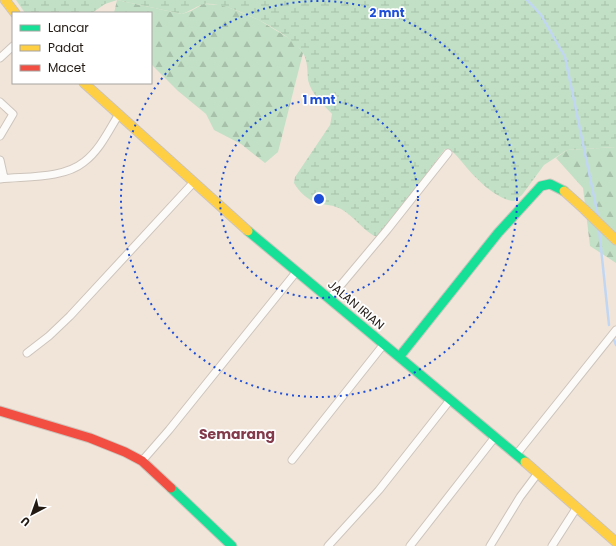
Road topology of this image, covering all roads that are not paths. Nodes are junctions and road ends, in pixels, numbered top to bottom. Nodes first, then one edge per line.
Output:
1 (5, 0) edge
2 (14, 12) edge
3 (12, 47) edge
4 (0, 58) edge
5 (85, 84) edge
6 (0, 102) edge
7 (119, 114) junction
8 (0, 136) edge
9 (448, 153) dead end
10 (0, 160) edge
11 (2, 178) edge
12 (193, 183) junction
13 (616, 240) edge
14 (297, 271) junction
15 (330, 298) junction
16 (616, 330) edge
17 (384, 344) junction
18 (27, 353) dead end
19 (400, 356) junction
20 (450, 400) junction
21 (0, 411) edge
22 (495, 437) junction
23 (516, 455) junction
24 (292, 460) dead end
25 (142, 461) junction
26 (538, 473) junction
27 (577, 507) junction
28 (614, 543) edge
29 (232, 546) edge
30 (328, 546) edge
31 (410, 546) edge
32 (490, 546) edge
33 (552, 546) edge

1 - 2 main road
3 - 4 street
5 - 7 main road, JALAN IRIAN
6 - 8 street
7 - 11 street
7 - 12 main road, JALAN IRIAN
9 - 15 street
10 - 11 street
12 - 14 main road, JALAN IRIAN
12 - 18 street
13 - 19 main road
14 - 15 main road, JALAN IRIAN
14 - 25 street
15 - 17 main road, JALAN IRIAN
16 - 23 street
17 - 19 main road, JALAN IRIAN
17 - 24 street
19 - 20 main road, JALAN IRIAN
20 - 22 main road, JALAN IRIAN
20 - 30 street
21 - 25 main road
22 - 23 main road, JALAN IRIAN
22 - 31 street
23 - 26 main road, JALAN IRIAN
25 - 29 main road
26 - 27 main road, JALAN IRIAN
26 - 32 street
27 - 28 main road, JALAN IRIAN
27 - 33 street

